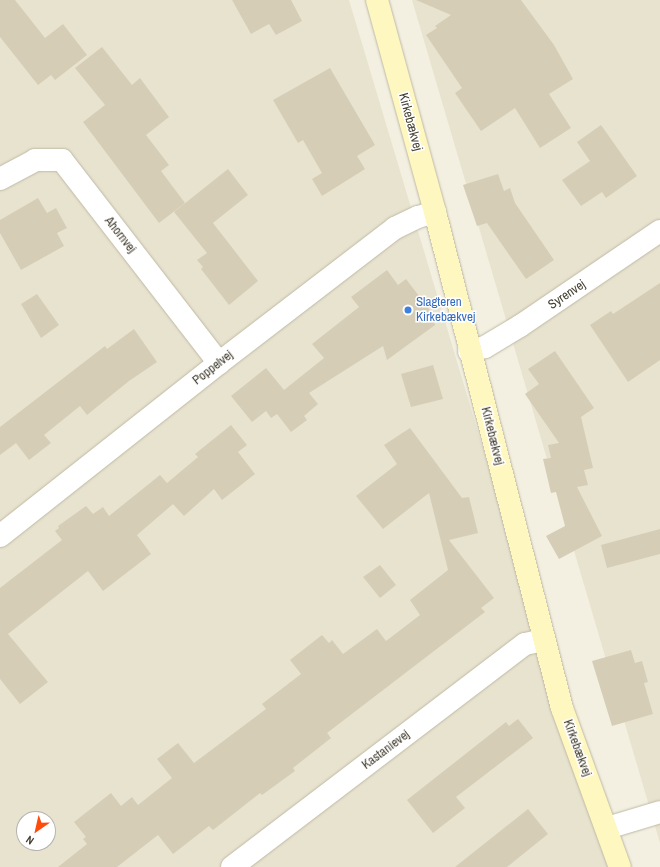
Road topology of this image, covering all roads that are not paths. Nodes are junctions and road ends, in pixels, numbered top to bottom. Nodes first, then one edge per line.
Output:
1 (377, 0) edge
2 (0, 180) edge
3 (435, 212) junction
4 (660, 231) edge
5 (469, 351) junction
6 (219, 363) junction
7 (0, 536) edge
8 (544, 640) junction
9 (660, 812) edge
10 (607, 828) junction
11 (232, 867) edge
12 (620, 867) edge

1 - 3 street, Kirkebækvej
2 - 6 street, Ahornvej
3 - 5 street, Kirkebækvej
3 - 6 street, Poppelvej
4 - 5 street, Syrenvej
5 - 8 street, Kirkebækvej
6 - 7 street, Poppelvej
8 - 10 street, Kirkebækvej
8 - 11 street, Kastanievej
9 - 10 street
10 - 12 street, Kirkebækvej

